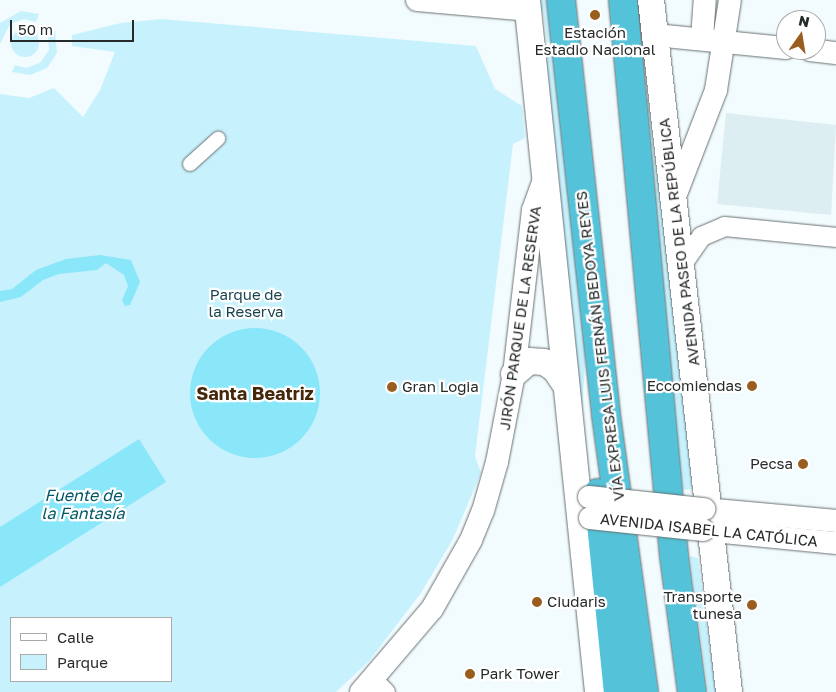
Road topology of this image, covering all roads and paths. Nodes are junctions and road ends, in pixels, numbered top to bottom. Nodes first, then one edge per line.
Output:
1 (417, 0) edge
2 (561, 0) edge
3 (622, 0) edge
4 (650, 0) edge
5 (705, 0) edge
6 (730, 0) edge
7 (528, 5) edge
8 (655, 35) junction
9 (702, 39) junction
10 (726, 41) junction
11 (776, 47) edge
12 (218, 139) dead end
13 (190, 164) dead end
14 (546, 174) junction
15 (674, 199) junction
16 (836, 237) edge
17 (682, 262) junction
18 (514, 374) junction
19 (565, 384) junction
20 (606, 415) junction
21 (585, 507) junction
22 (707, 520) junction
23 (836, 520) edge
24 (836, 543) edge
25 (369, 689) edge
26 (598, 692) edge
27 (618, 692) edge
28 (644, 692) edge
29 (692, 692) edge
30 (729, 692) edge

1 - 7 street
2 - 20 highway, VÍA EXPRESA LUIS FERNÁN BEDOYA REYES
3 - 29 highway
4 - 8 main road, AVENIDA PASEO DE LA REPÚBLICA
5 - 9 street
6 - 10 street
7 - 14 main road
8 - 9 street
8 - 15 main road, AVENIDA PASEO DE LA REPÚBLICA
9 - 10 street
10 - 11 street
10 - 15 street
12 - 13 street
14 - 18 street, JIRÓN PARQUE DE LA RESERVA
14 - 19 main road
15 - 17 main road, AVENIDA PASEO DE LA REPÚBLICA
16 - 17 street
17 - 22 main road, AVENIDA PASEO DE LA REPÚBLICA
18 - 19 main road
18 - 25 street, JIRÓN PARQUE DE LA RESERVA
19 - 21 main road
20 - 27 highway
20 - 28 highway, VÍA EXPRESA LUIS FERNÁN BEDOYA REYES
21 - 22 street, AVENIDA ISABEL LA CATÓLICA, bridge
21 - 26 main road
22 - 23 street, AVENIDA ISABEL LA CATÓLICA
22 - 24 street, AVENIDA ISABEL LA CATÓLICA
22 - 30 main road, AVENIDA PASEO DE LA REPÚBLICA

